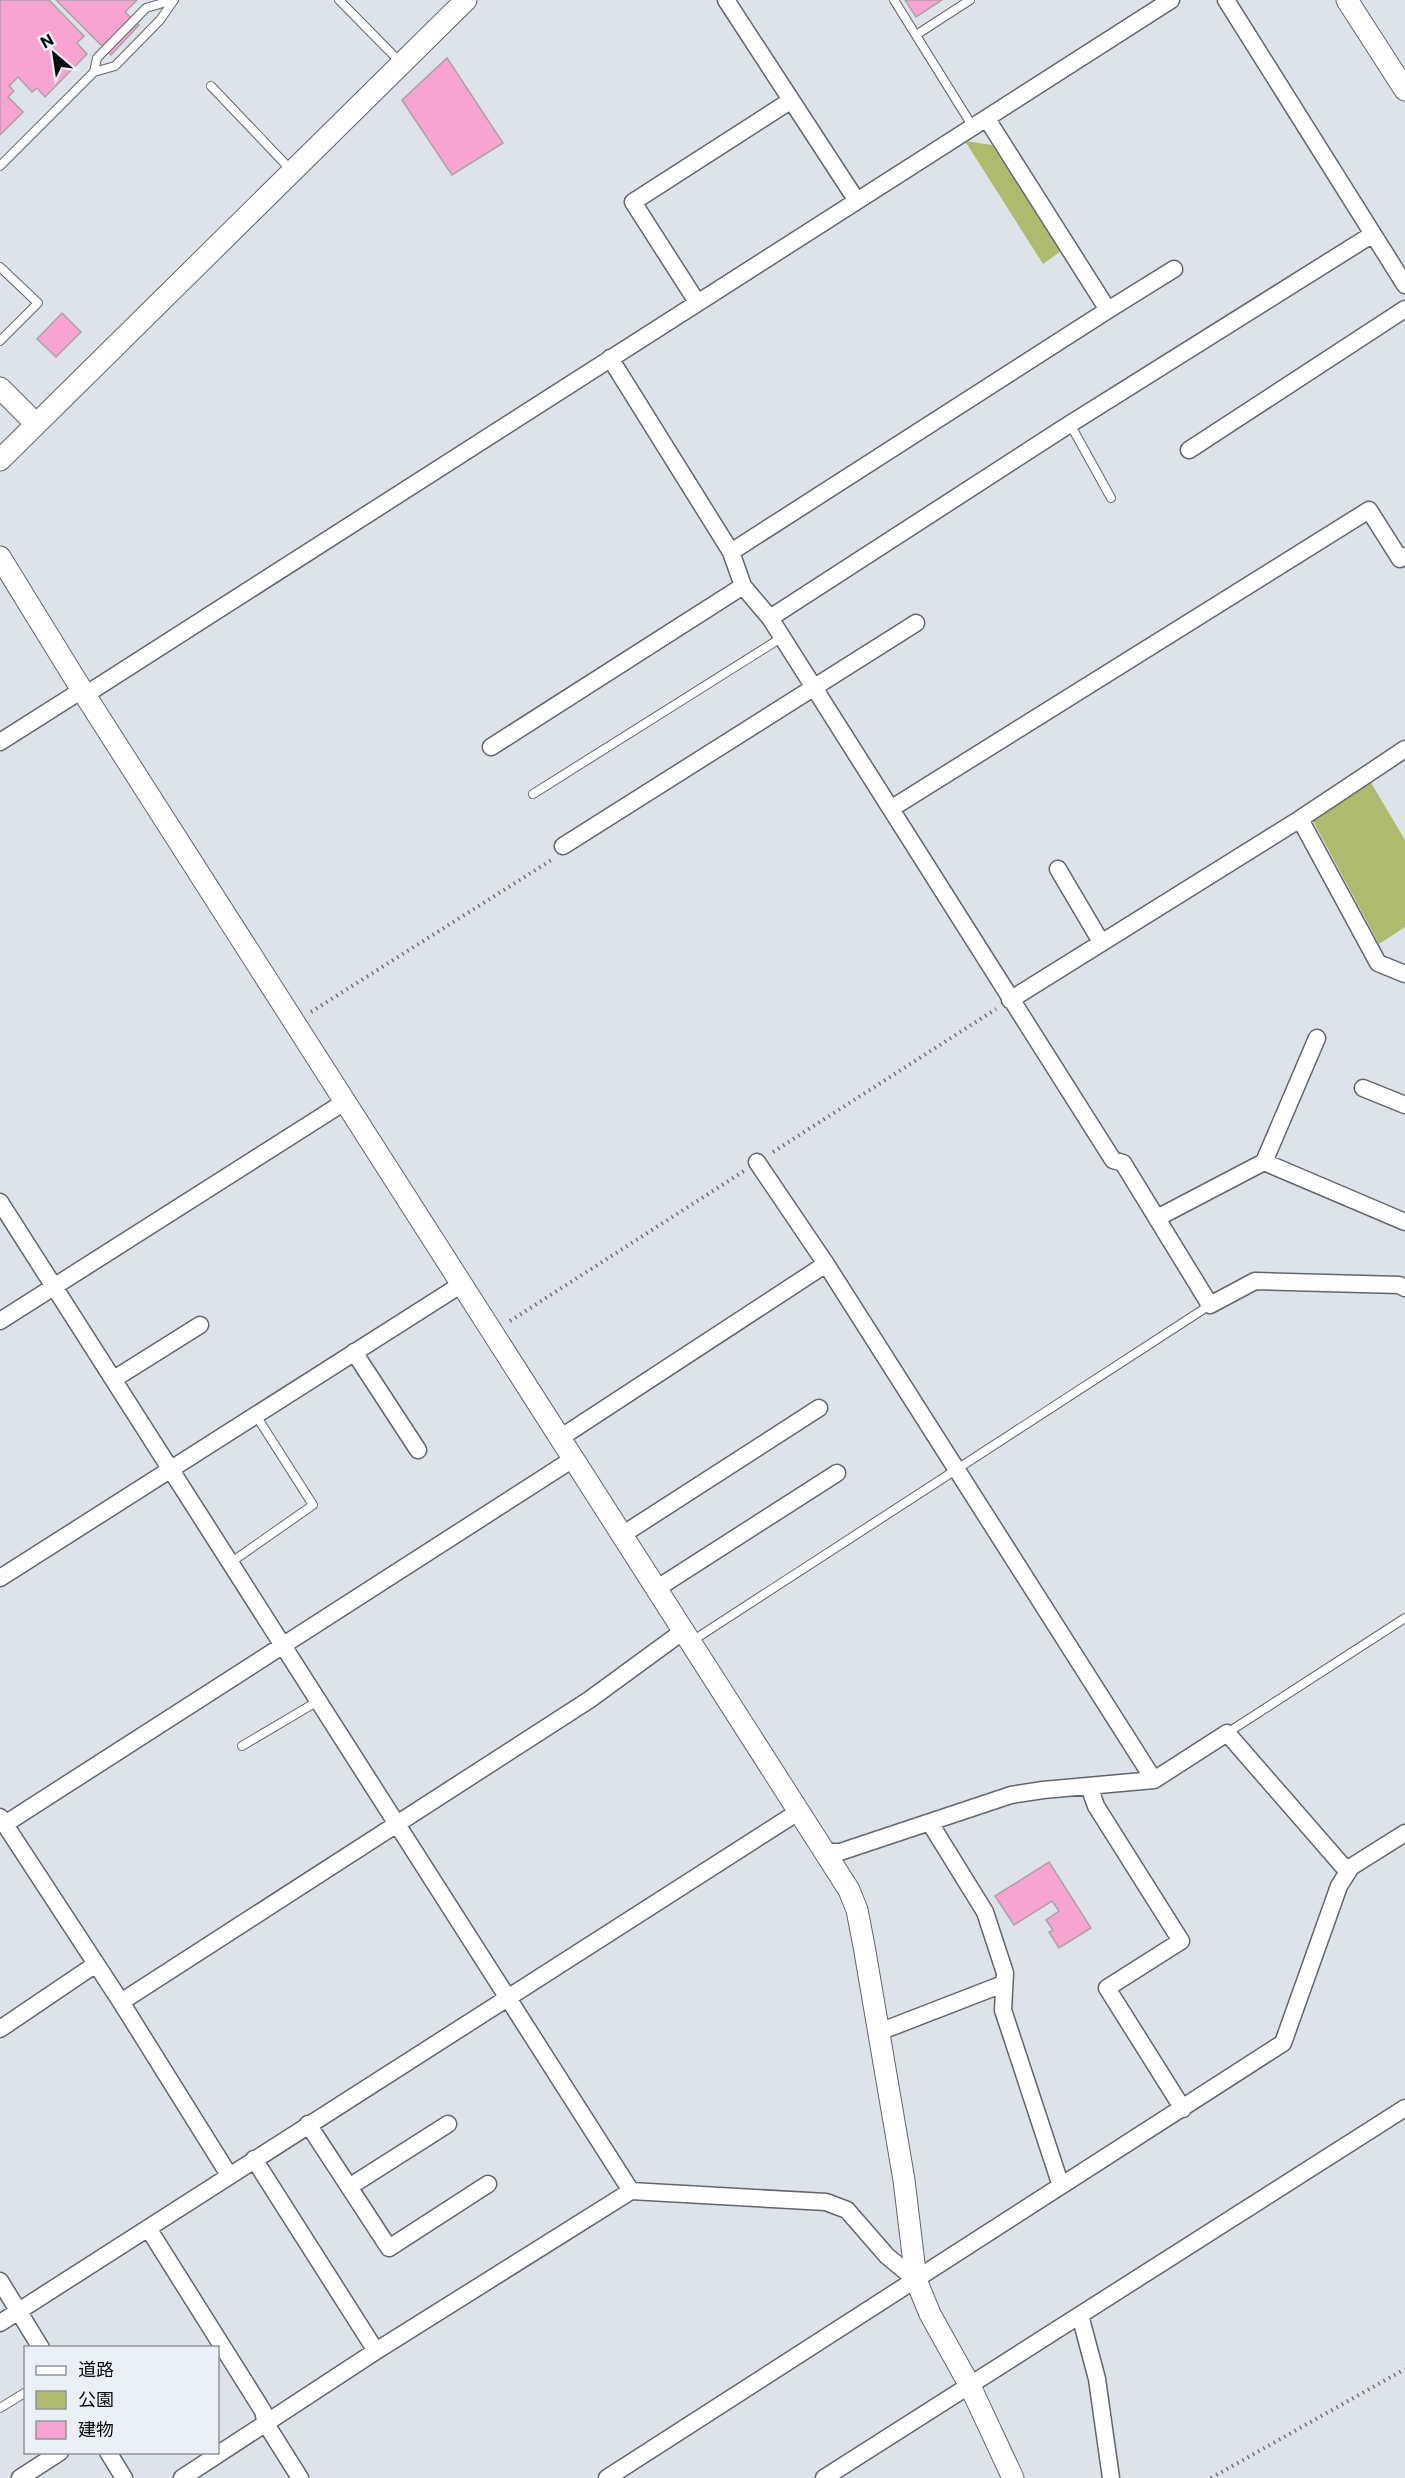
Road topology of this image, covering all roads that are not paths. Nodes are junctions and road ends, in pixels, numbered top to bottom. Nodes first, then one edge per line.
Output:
1 (173, 0) edge
2 (339, 0) edge
3 (466, 0) edge
4 (726, 0) edge
5 (894, 0) edge
6 (970, 0) edge
7 (1171, 0) edge
8 (1226, 0) edge
9 (1347, 0) edge
10 (916, 35) junction
11 (402, 64) junction
12 (94, 72) junction
13 (211, 86) dead end
14 (1405, 90) edge
15 (790, 100) junction
16 (980, 123) junction
17 (0, 166) edge
18 (292, 171) junction
19 (856, 201) junction
20 (1373, 234) junction
21 (0, 266) edge
22 (1174, 269) dead end
23 (1405, 285) edge
24 (697, 302) junction
25 (1108, 309) junction
26 (1405, 309) edge
27 (0, 341) edge
28 (610, 358) junction
29 (0, 388) edge
30 (36, 424) junction
31 (1070, 424) junction
32 (1189, 450) dead end
33 (0, 460) edge
34 (1111, 498) dead end
35 (731, 552) junction
36 (1405, 556) edge
37 (0, 557) edge
38 (743, 586) junction
39 (770, 618) junction
40 (916, 624) dead end
41 (781, 638) junction
42 (812, 687) junction
43 (83, 692) junction
44 (0, 742) edge
45 (491, 747) dead end
46 (1405, 749) edge
47 (533, 794) dead end
48 (892, 808) junction
49 (1300, 819) junction
50 (563, 846) road end
51 (1058, 869) dead end
52 (1101, 942) junction
53 (1405, 974) edge
54 (1010, 1000) junction
55 (1317, 1038) dead end
56 (1363, 1088) dead end
57 (346, 1101) junction
58 (1405, 1105) edge
59 (757, 1162) dead end
60 (1264, 1162) junction
61 (0, 1202) edge
62 (1157, 1218) junction
63 (1405, 1222) edge
64 (826, 1264) junction
65 (462, 1284) junction
66 (53, 1287) junction
67 (1405, 1288) edge
68 (1210, 1305) junction
69 (0, 1322) edge
70 (200, 1325) dead end
71 (354, 1352) junction
72 (114, 1379) junction
73 (819, 1408) dead end
74 (255, 1414) junction
75 (560, 1438) junction
76 (418, 1450) dead end
77 (573, 1459) junction
78 (170, 1468) junction
79 (956, 1471) junction
80 (837, 1473) dead end
81 (622, 1535) junction
82 (230, 1563) junction
83 (0, 1578) edge
84 (656, 1589) junction
85 (1405, 1618) edge
86 (686, 1637) junction
87 (282, 1645) junction
88 (318, 1701) junction
89 (1227, 1733) junction
90 (242, 1746) dead end
91 (1154, 1780) junction
92 (1089, 1786) junction
93 (798, 1812) junction
94 (2, 1821) edge
95 (930, 1823) junction
96 (397, 1824) junction
97 (1405, 1833) edge
98 (824, 1852) junction
99 (1348, 1872) junction
100 (96, 1964) junction
101 (1003, 1983) junction
102 (508, 2000) junction
103 (121, 2002) junction
104 (0, 2029) edge
105 (879, 2032) junction
106 (1405, 2108) edge
107 (1183, 2109) junction
108 (308, 2124) junction
109 (448, 2124) dead end
110 (254, 2159) junction
111 (229, 2175) junction
112 (488, 2184) dead end
113 (1062, 2186) junction
114 (349, 2187) junction
115 (631, 2191) junction
116 (148, 2228) junction
117 (916, 2280) junction
118 (0, 2281) edge
119 (19, 2311) junction
120 (1080, 2314) junction
121 (0, 2323) edge
122 (40, 2346) edge
123 (376, 2352) junction
124 (970, 2386) junction
125 (24, 2393) edge
126 (0, 2408) edge
127 (266, 2424) junction
128 (57, 2454) edge
129 (109, 2454) edge
130 (20, 2478) edge
131 (124, 2478) edge
132 (182, 2478) edge
133 (300, 2478) edge
134 (606, 2478) edge
135 (824, 2478) edge
136 (1013, 2478) edge
137 (1112, 2478) edge

1 - 12 lane
1 - 12 lane
2 - 11 lane
3 - 11 street
4 - 15 street
5 - 10 lane
6 - 10 lane
7 - 16 street
8 - 20 street
9 - 14 street
10 - 16 lane
11 - 18 street
12 - 17 lane
13 - 18 lane
15 - 19 street
15 - 24 street
16 - 19 street
16 - 25 street
18 - 30 street
19 - 24 street
20 - 23 street
20 - 31 street
21 - 27 lane
22 - 25 street
24 - 28 street
25 - 35 street
26 - 32 street
28 - 35 street
28 - 43 street
29 - 30 street
30 - 33 street
31 - 34 lane
31 - 39 street
35 - 38 street
36 - 48 street
37 - 43 street
38 - 39 street
38 - 45 street
39 - 41 street
40 - 42 street
41 - 42 street
41 - 47 lane
42 - 48 street
42 - 50 street
43 - 44 street
43 - 57 street
46 - 49 street
48 - 54 street
49 - 52 street
49 - 53 street
51 - 52 street
52 - 54 street
54 - 62 street
55 - 60 street
56 - 58 street
57 - 65 street
57 - 66 street
59 - 64 street
60 - 62 street
60 - 63 street
61 - 66 street
62 - 68 street
64 - 75 street
64 - 79 street
65 - 71 street
65 - 75 street
66 - 69 street
66 - 72 street
67 - 68 street
68 - 79 lane
70 - 72 street
71 - 74 street
71 - 76 street
72 - 78 street
73 - 81 street
74 - 78 street
74 - 82 lane
75 - 77 street
77 - 81 street
77 - 87 street
78 - 82 street
78 - 83 street
79 - 86 lane
79 - 91 street
80 - 84 street
81 - 84 street
82 - 87 street
84 - 86 street
85 - 89 lane
86 - 93 street
86 - 96 street
87 - 88 street
87 - 94 street
88 - 90 lane
88 - 96 street
89 - 91 street
89 - 99 street
91 - 92 street
92 - 95 street
92 - 107 street
93 - 98 street
93 - 102 street
94 - 100 street
95 - 98 street
95 - 101 street
96 - 102 street
96 - 103 street
97 - 99 street
98 - 105 street
99 - 107 street
100 - 103 street
100 - 104 street
101 - 105 street
101 - 113 street
102 - 108 street
102 - 115 street
103 - 111 street
105 - 117 street
106 - 120 street
107 - 113 street
108 - 110 street
108 - 114 street
109 - 114 street
110 - 111 street
110 - 123 street
111 - 116 street
112 - 114 street
113 - 117 street
115 - 117 street
115 - 123 street
116 - 119 street
116 - 127 street
117 - 124 street
117 - 134 street
118 - 119 street
119 - 121 street
119 - 122 street
120 - 124 street
120 - 137 street
123 - 127 street
124 - 135 street
124 - 136 street
125 - 126 lane
127 - 132 street
127 - 133 street
128 - 130 street
129 - 131 street

